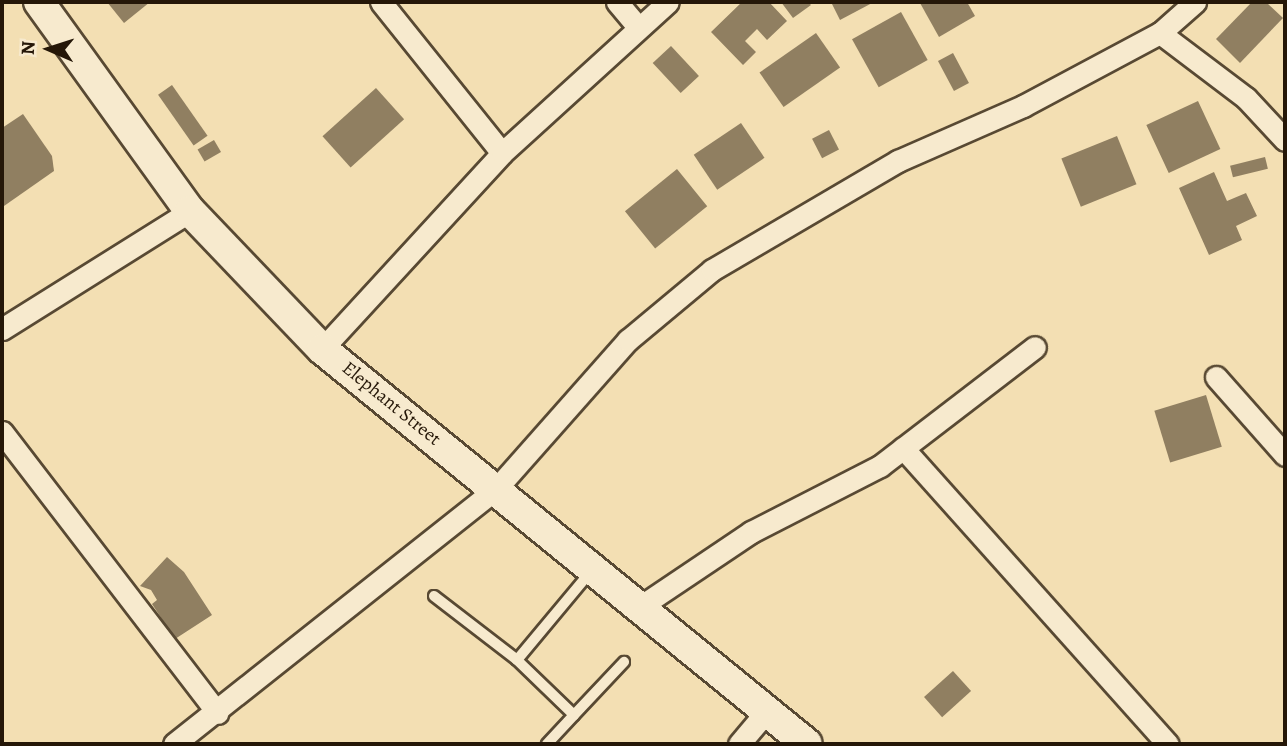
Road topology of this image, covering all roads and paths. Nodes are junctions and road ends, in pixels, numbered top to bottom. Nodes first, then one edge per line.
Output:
1 (38, 2) edge
2 (381, 2) edge
3 (617, 2) edge
4 (668, 2) edge
5 (1195, 2) edge
6 (638, 27) junction
7 (1160, 33) junction
8 (1285, 140) edge
9 (502, 153) junction
10 (190, 211) junction
11 (2, 329) edge
12 (1035, 347) dead end
13 (322, 349) junction
14 (1216, 377) dead end
15 (2, 432) edge
16 (903, 448) junction
17 (1285, 454) edge
18 (496, 489) junction
19 (594, 568) junction
20 (434, 596) dead end
21 (641, 606) junction
22 (517, 660) junction
23 (624, 662) dead end
24 (766, 712) junction
25 (218, 713) junction
26 (573, 715) junction
27 (197, 727) junction
28 (174, 744) edge
29 (210, 744) edge
30 (547, 744) edge
31 (739, 744) edge
32 (807, 744) edge
33 (1168, 744) edge

1 - 10 main road, Elephant Street
2 - 9 street
3 - 6 street
4 - 6 street
5 - 7 street
6 - 9 street
7 - 8 street
7 - 18 street
9 - 13 street
10 - 11 street
10 - 13 main road, Elephant Street
12 - 16 street
13 - 18 main road, Elephant Street
14 - 17 street
15 - 25 street
16 - 21 street
16 - 33 street
18 - 19 main road, Elephant Street
18 - 25 street
19 - 21 main road, Elephant Street
19 - 22 lane
20 - 22 lane
21 - 24 main road, Elephant Street
22 - 26 lane
23 - 26 lane
24 - 31 street
24 - 32 main road, Elephant Street
25 - 27 street
26 - 30 lane
27 - 28 street
27 - 29 street

